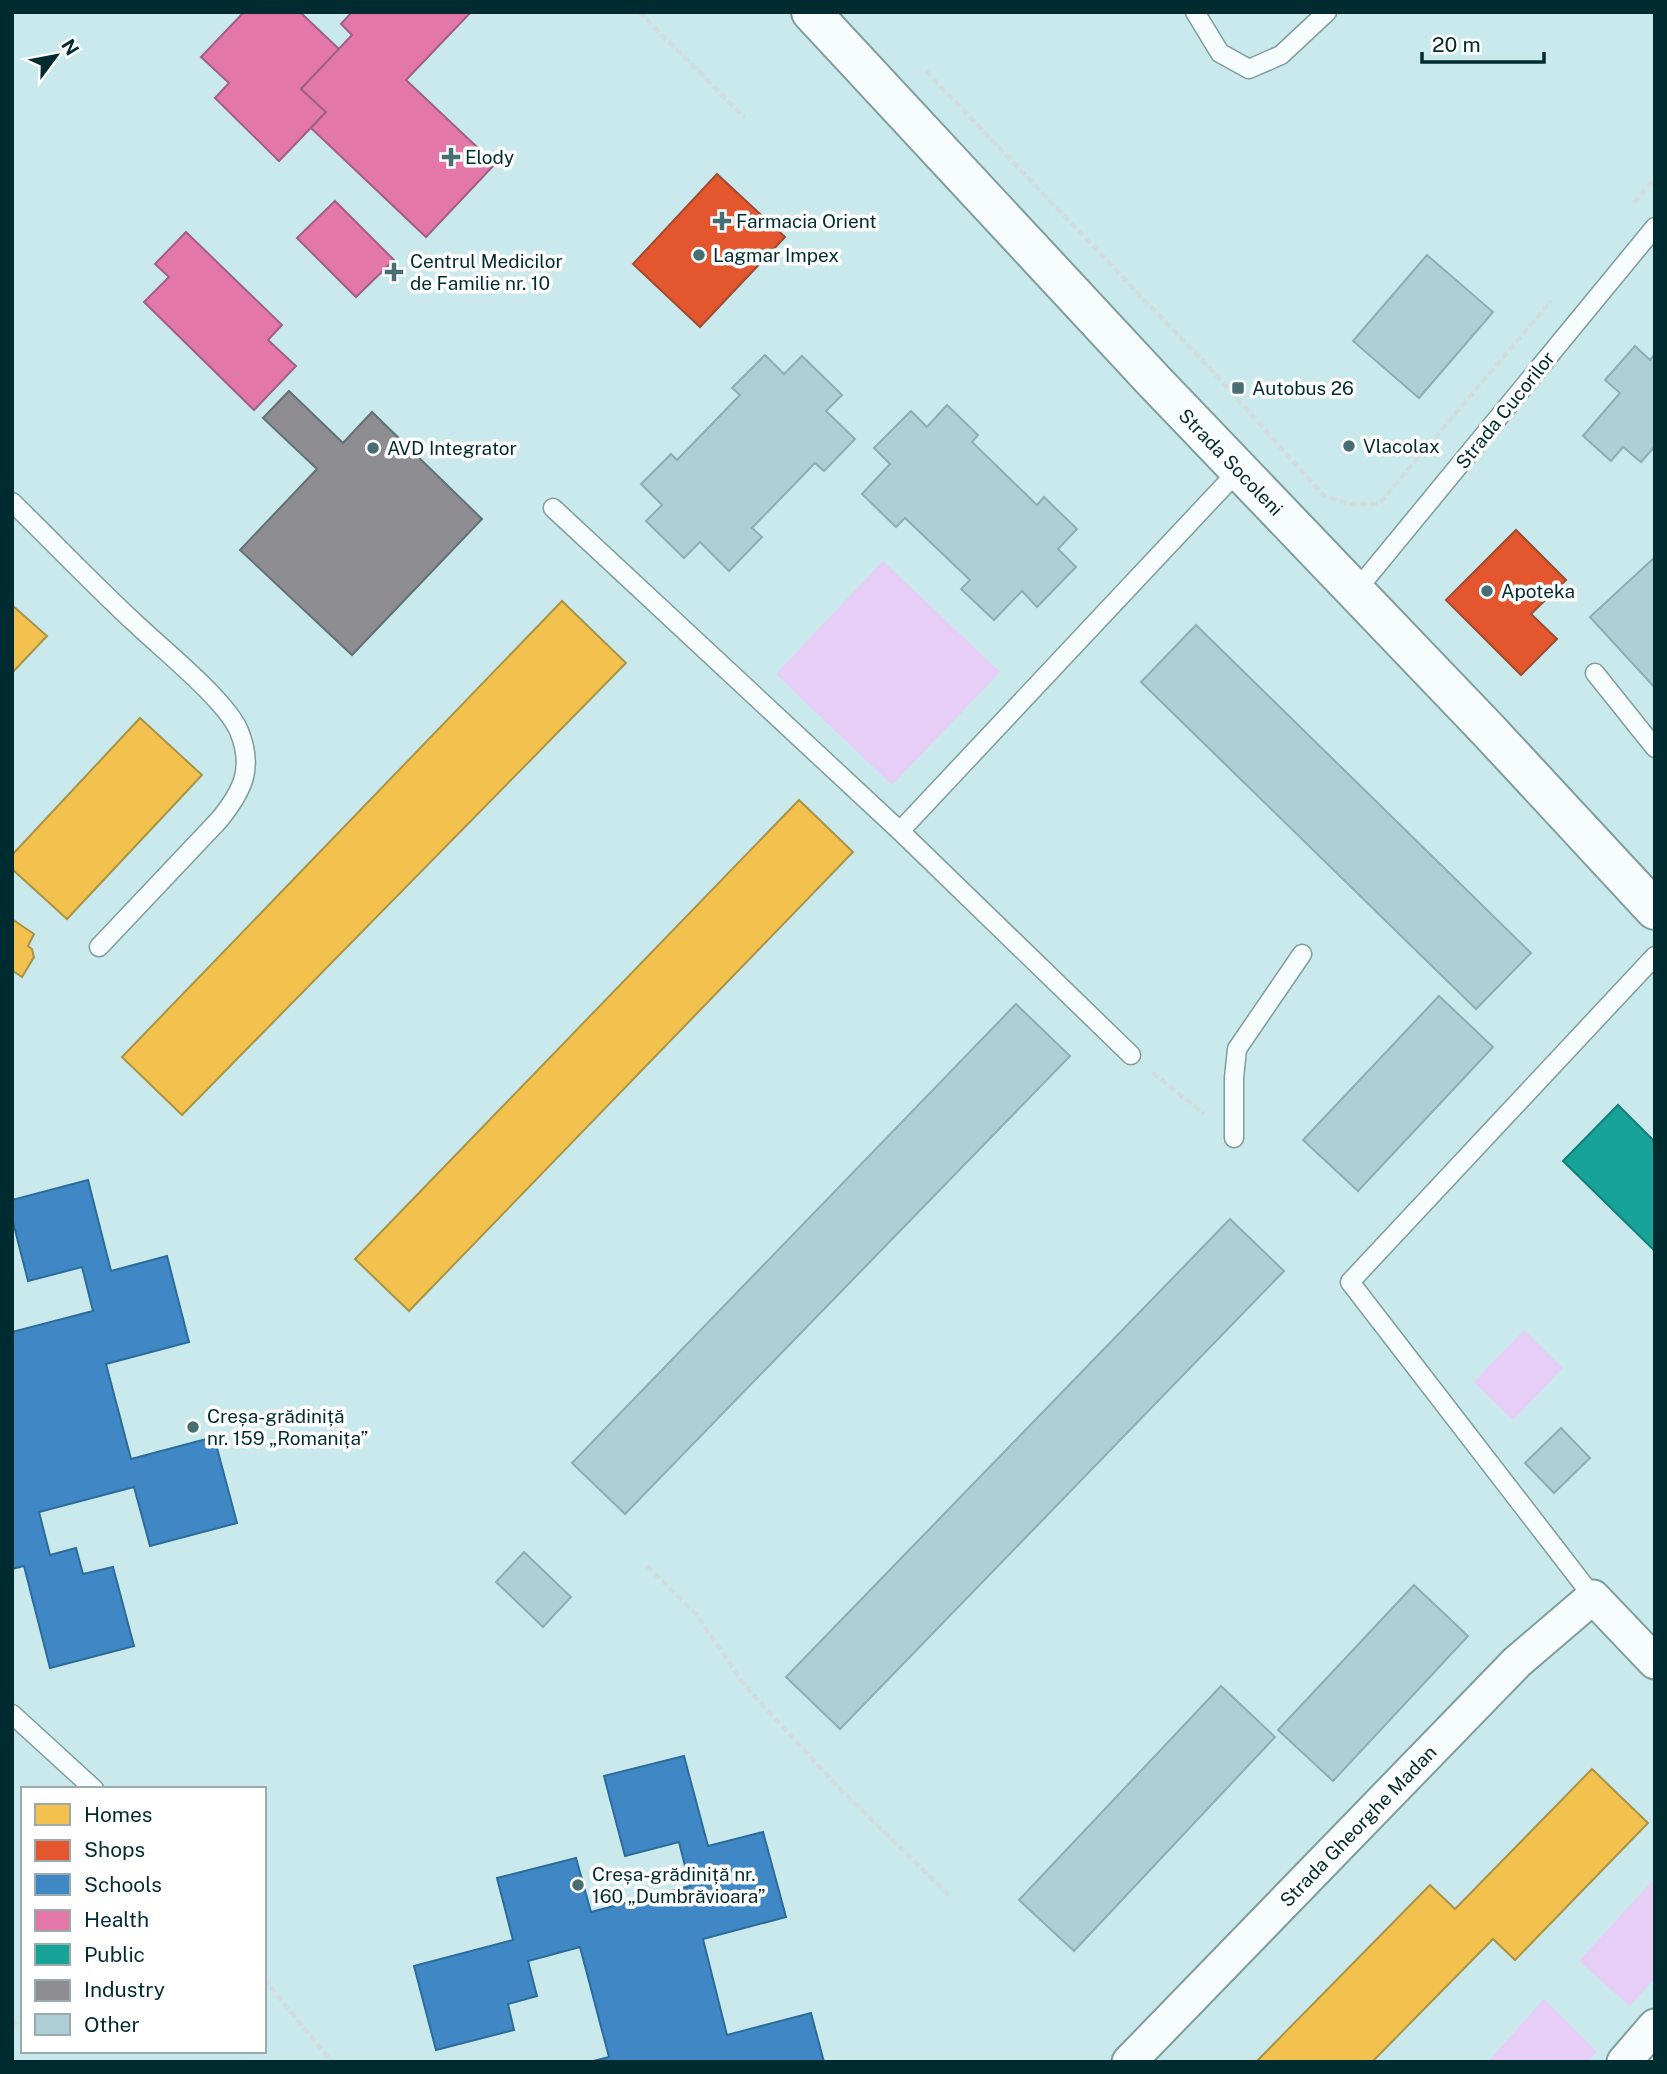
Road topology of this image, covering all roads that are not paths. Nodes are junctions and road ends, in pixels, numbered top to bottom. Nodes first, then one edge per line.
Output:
1 (811, 12) edge
2 (1327, 12) edge
3 (1193, 13) edge
4 (1655, 228) edge
5 (1239, 470) junction
6 (12, 502) edge
7 (553, 508) dead end
8 (1355, 592) junction
9 (1595, 673) dead end
10 (1655, 748) edge
11 (900, 831) junction
12 (1655, 910) edge
13 (99, 947) dead end
14 (1302, 954) dead end
15 (1655, 956) edge
16 (1130, 1055) road end
17 (1234, 1138) road end
18 (1593, 1597) junction
19 (1655, 1662) edge
20 (12, 1714) edge
21 (92, 1787) edge
22 (1655, 2026) edge
23 (1129, 2062) edge
24 (1625, 2062) edge

1 - 5 main road, Strada Socoleni
2 - 3 lane
4 - 8 lane, Strada Cucorilor
5 - 8 main road, Strada Socoleni
5 - 11 lane
6 - 13 lane
7 - 11 lane
8 - 12 main road, Strada Socoleni
9 - 10 lane
11 - 16 lane
14 - 17 lane
15 - 18 lane
18 - 19 street
18 - 23 street, Strada Gheorghe Madan
20 - 21 lane
22 - 24 street

